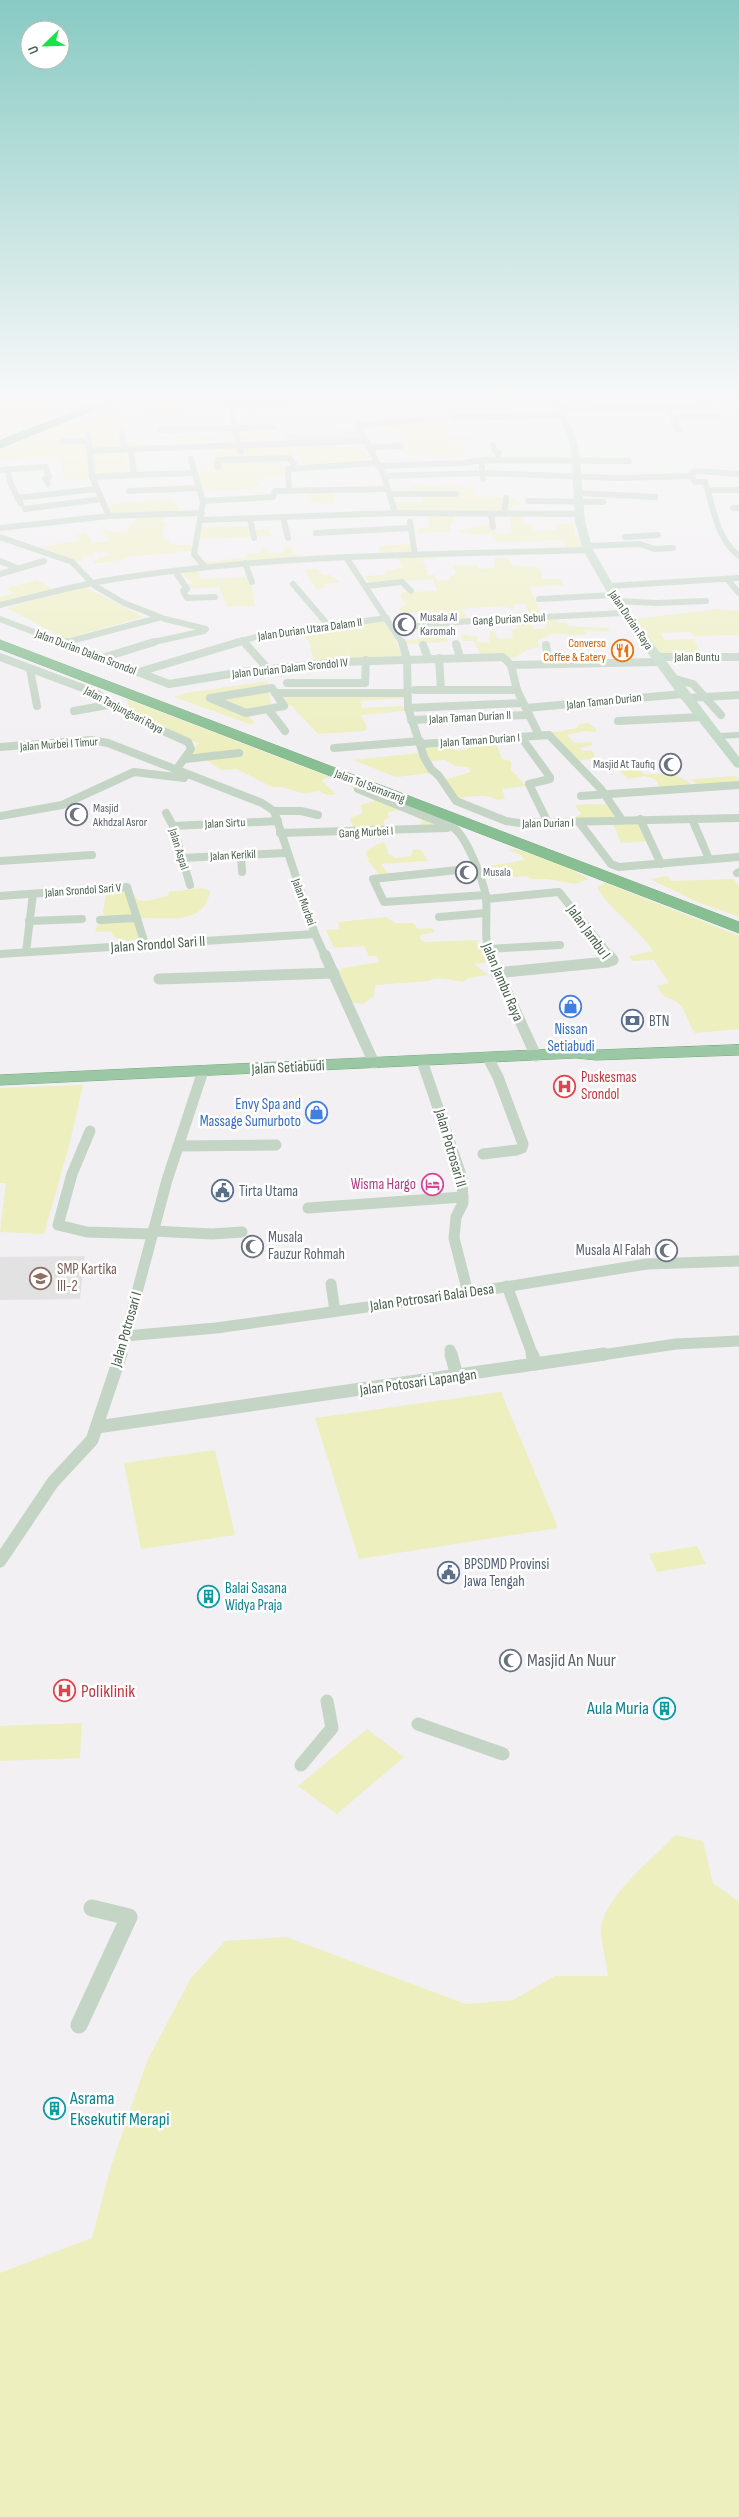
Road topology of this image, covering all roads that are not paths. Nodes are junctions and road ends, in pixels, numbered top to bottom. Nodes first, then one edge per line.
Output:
1 (31, 515) edge
2 (326, 515) edge
3 (408, 515) edge
4 (491, 515) edge
5 (578, 515) edge
6 (713, 515) edge
7 (108, 516) joint
8 (201, 517) junction
9 (282, 517) junction
10 (250, 519) junction
11 (37, 522) junction
12 (492, 527) dead end
13 (0, 528) edge
14 (409, 528) junction
15 (316, 533) dead end
16 (658, 535) dead end
17 (0, 537) edge
18 (254, 538) dead end
19 (288, 538) dead end
20 (586, 545) junction
21 (673, 548) dead end
22 (415, 554) junction
23 (346, 556) junction
24 (739, 556) edge
25 (0, 561) edge
26 (44, 561) dead end
27 (245, 563) junction
28 (205, 567) junction
29 (17, 568) junction
30 (175, 571) junction
31 (0, 574) edge
32 (739, 578) edge
33 (728, 579) junction
34 (252, 582) dead end
35 (91, 583) junction
36 (293, 584) dead end
37 (366, 586) junction
38 (411, 591) dead end
39 (739, 593) edge
40 (613, 594) junction
41 (215, 597) dead end
42 (539, 599) dead end
43 (706, 601) dead end
44 (0, 605) edge
45 (624, 613) junction
46 (158, 618) junction
47 (387, 618) junction
48 (0, 619) edge
49 (329, 626) junction
50 (394, 628) junction
51 (0, 636) edge
52 (242, 640) junction
53 (63, 643) junction
54 (0, 644) edge
55 (456, 644) dead end
56 (423, 645) dead end
57 (546, 645) dead end
58 (0, 657) edge
59 (460, 657) junction
60 (739, 657) edge
61 (102, 658) junction
62 (428, 658) junction
63 (439, 658) junction
64 (408, 659) junction
65 (366, 660) junction
66 (658, 660) junction
67 (548, 663) junction
68 (512, 665) junction
69 (30, 669) junction
70 (268, 669) junction
71 (139, 672) junction
72 (329, 673) junction
73 (672, 678) junction
74 (287, 683) dead end
75 (172, 684) joint
76 (415, 690) dead end
77 (441, 690) junction
78 (517, 690) junction
79 (276, 693) junction
80 (407, 693) junction
81 (739, 695) edge
82 (685, 696) junction
83 (706, 697) junction
84 (113, 704) junction
85 (37, 706) dead end
86 (408, 708) junction
87 (525, 708) junction
88 (268, 709) junction
89 (74, 711) dead end
90 (721, 715) dead end
91 (702, 717) junction
92 (411, 720) junction
93 (618, 721) dead end
94 (285, 731) dead end
95 (739, 735) edge
96 (540, 736) junction
97 (719, 736) junction
98 (521, 737) junction
99 (420, 743) junction
100 (0, 747) edge
101 (334, 748) dead end
102 (239, 753) dead end
103 (186, 759) junction
104 (153, 761) junction
105 (739, 765) edge
106 (176, 770) junction
107 (134, 772) junction
108 (201, 780) junction
109 (739, 785) edge
110 (358, 789) dead end
111 (604, 794) junction
112 (582, 796) dead end
113 (274, 811) junction
114 (166, 813) dead end
115 (318, 815) dead end
116 (0, 816) edge
117 (739, 818) edge
118 (640, 819) junction
119 (692, 819) junction
120 (622, 820) junction
121 (278, 821) junction
122 (579, 822) junction
123 (548, 823) junction
124 (172, 826) junction
125 (451, 827) junction
126 (280, 832) junction
127 (286, 852) junction
128 (92, 855) dead end
129 (241, 855) junction
130 (739, 857) edge
131 (181, 858) junction
132 (709, 859) junction
133 (0, 861) edge
134 (661, 864) junction
135 (477, 868) junction
136 (242, 872) dead end
137 (190, 885) dead end
138 (33, 894) junction
139 (0, 896) edge
140 (486, 897) junction
141 (486, 913) junction
142 (439, 917) dead end
143 (137, 918) junction
144 (82, 919) dead end
145 (100, 920) dead end
146 (739, 920) edge
147 (29, 921) junction
148 (739, 928) edge
149 (315, 934) junction
150 (145, 945) junction
151 (560, 945) dead end
152 (487, 949) junction
153 (26, 952) junction
154 (0, 954) edge
155 (334, 973) junction
156 (496, 973) junction
157 (159, 979) dead end
158 (739, 1042) edge
159 (739, 1050) edge
160 (576, 1053) junction
161 (536, 1056) junction
162 (488, 1058) junction
163 (422, 1061) junction
164 (374, 1063) junction
165 (203, 1071) junction
166 (0, 1080) edge
167 (90, 1131) dead end
168 (276, 1145) dead end
169 (178, 1146) junction
170 (483, 1154) dead end
171 (463, 1197) junction
172 (308, 1208) dead end
173 (242, 1232) dead end
174 (153, 1233) junction
175 (739, 1261) edge
176 (331, 1284) dead end
177 (507, 1286) junction
178 (468, 1293) junction
179 (335, 1311) junction
180 (125, 1336) junction
181 (739, 1341) edge
182 (450, 1350) dead end
183 (536, 1364) junction
184 (457, 1376) junction
185 (98, 1427) junction
186 (0, 1561) edge
187 (326, 1701) dead end
188 (418, 1724) dead end
189 (503, 1754) dead end
190 (301, 1765) dead end
191 (92, 1908) dead end
192 (79, 2025) dead end

1 - 11 street
2 - 9 street
3 - 14 street
4 - 12 street
5 - 20 main road, Jalan Durian Raya
6 - 24 street
7 - 8 street
7 - 11 street
8 - 10 street
8 - 28 street
9 - 10 street
9 - 19 street
10 - 18 street
11 - 13 street
14 - 15 street
14 - 22 street
16 - 20 street
17 - 35 street
20 - 21 street
20 - 22 street
20 - 40 main road, Jalan Durian Raya
22 - 23 street
23 - 27 street
23 - 37 street
25 - 29 street
26 - 29 street
27 - 28 street
27 - 34 street
28 - 30 street
29 - 31 street
30 - 35 street
30 - 41 street
32 - 33 street
33 - 39 street
33 - 40 street
35 - 44 street
35 - 46 street
36 - 49 street
37 - 38 street
37 - 47 street
40 - 42 street
40 - 43 street
40 - 45 main road, Jalan Durian Raya
45 - 50 street, Gang Durian Sebul
45 - 66 main road, Jalan Durian Raya
46 - 53 street
46 - 61 street
47 - 49 street, Jalan Durian Utara Dalam II
47 - 50 street
48 - 53 street, Jalan Durian Dalam Srondol
49 - 52 street, Jalan Durian Utara Dalam II
50 - 64 street
51 - 146 highway, Jalan Tol Semarang
52 - 70 street, Jalan Durian Utara Dalam II
52 - 71 street
53 - 61 street, Jalan Durian Dalam Srondol
54 - 148 highway, Jalan Tol Semarang
55 - 59 street
56 - 62 street
57 - 67 street
58 - 69 street, Jalan Tanjungsari Raya
59 - 63 street
59 - 68 street
60 - 66 street, Jalan Buntu
61 - 71 street, Jalan Durian Dalam Srondol
62 - 63 street
62 - 64 street
63 - 77 street
64 - 65 street, Jalan Durian Dalam Srondol IV
64 - 80 street
65 - 72 street, Jalan Durian Dalam Srondol IV
65 - 72 street
66 - 67 street
66 - 73 main road, Jalan Durian Raya
67 - 68 street
68 - 78 street
69 - 84 street, Jalan Tanjungsari Raya
69 - 85 street
70 - 72 street, Jalan Durian Dalam Srondol IV
70 - 75 street, Jalan Durian Dalam Srondol IV
71 - 75 street, Jalan Durian Dalam Srondol
72 - 74 street
73 - 82 main road, Jalan Durian Raya
73 - 83 street
76 - 77 street
77 - 78 street
78 - 87 street
79 - 80 street
79 - 88 street
79 - 88 street
80 - 86 street
81 - 83 street, Jalan Taman Durian
82 - 83 street, Jalan Taman Durian
82 - 87 street, Jalan Taman Durian
82 - 91 main road, Jalan Durian Raya
83 - 90 street
84 - 89 street
84 - 103 street, Jalan Tanjungsari Raya
86 - 87 street
86 - 92 street
87 - 92 street, Jalan Taman Durian II
87 - 96 street
88 - 94 street
91 - 93 street
91 - 97 main road, Jalan Durian Raya
92 - 99 street
95 - 97 street
96 - 98 street, Jalan Taman Durian I
96 - 111 street
97 - 105 main road, Jalan Durian Raya
98 - 99 street, Jalan Taman Durian I
98 - 123 street
99 - 101 street, Jalan Taman Durian I
99 - 123 street, Jalan Durian I
100 - 104 street, Jalan Murbei I Timur
102 - 103 street
103 - 106 street
104 - 106 street, Jalan Murbei I Timur
104 - 107 street
106 - 108 street, Jalan Murbei I Timur
107 - 108 street
107 - 116 street
108 - 113 street
109 - 111 street
110 - 125 street
111 - 112 street
111 - 120 street
113 - 115 street
113 - 121 street, Jalan Murbei
114 - 124 street, Jalan Aspal
117 - 119 street, Jalan Durian I
118 - 119 street, Jalan Durian I
118 - 120 street, Jalan Durian I
118 - 134 street
119 - 132 street
120 - 122 street, Jalan Durian I
121 - 124 street, Jalan Sirtu
121 - 126 street, Jalan Murbei
122 - 123 street, Jalan Durian I
122 - 134 street
124 - 131 street, Jalan Aspal
125 - 126 street, Gang Murbei I
125 - 135 street, Jalan Jambu Raya
126 - 127 street, Jalan Murbei
127 - 129 street, Jalan Kerikil
127 - 149 street, Jalan Murbei
128 - 133 street
129 - 131 street, Jalan Kerikil
129 - 136 street
130 - 132 street
131 - 137 street, Jalan Aspal
132 - 134 street
135 - 140 street, Jalan Jambu Raya
135 - 140 street
138 - 139 street, Jalan Srondol Sari V
138 - 143 street, Jalan Srondol Sari V
138 - 147 street
140 - 141 street, Jalan Jambu Raya
140 - 156 street, Jalan Jambu I
141 - 142 street
141 - 152 street, Jalan Jambu Raya
143 - 145 street
143 - 150 street
144 - 147 street
147 - 153 street
149 - 150 street, Jalan Srondol Sari II
149 - 155 street, Jalan Murbei
150 - 153 street, Jalan Srondol Sari II
151 - 152 street
152 - 156 street, Jalan Jambu Raya
153 - 154 street, Jalan Srondol Sari II
155 - 157 street
155 - 164 street, Jalan Murbei
156 - 161 street, Jalan Jambu Raya
158 - 160 highway, Jalan Setiabudi
159 - 160 highway, Jalan Setiabudi
160 - 161 highway, Jalan Setiabudi
161 - 162 highway, Jalan Setiabudi
162 - 163 highway, Jalan Setiabudi
162 - 170 street
163 - 164 highway, Jalan Setiabudi
163 - 171 street, Jalan Potrosari II
164 - 165 highway, Jalan Setiabudi
165 - 166 highway, Jalan Setiabudi
165 - 169 street, Jalan Potrosari I
167 - 174 street
168 - 169 street
169 - 174 street, Jalan Potrosari I
171 - 172 street
171 - 178 street, Jalan Potrosari II
173 - 174 street
174 - 180 street, Jalan Potrosari I
175 - 177 street, Jalan Potrosari Balai Desa
176 - 179 street
177 - 178 street, Jalan Potrosari Balai Desa
177 - 183 street
178 - 179 street, Jalan Potrosari Balai Desa
179 - 180 street, Jalan Potrosari Balai Desa
180 - 185 street, Jalan Potrosari I
181 - 183 street, Jalan Potosari Lapangan
182 - 184 street
183 - 184 street, Jalan Potosari Lapangan
184 - 185 street, Jalan Potosari Lapangan
185 - 186 street, Jalan Potrosari I
187 - 190 street
188 - 189 street
191 - 192 street

